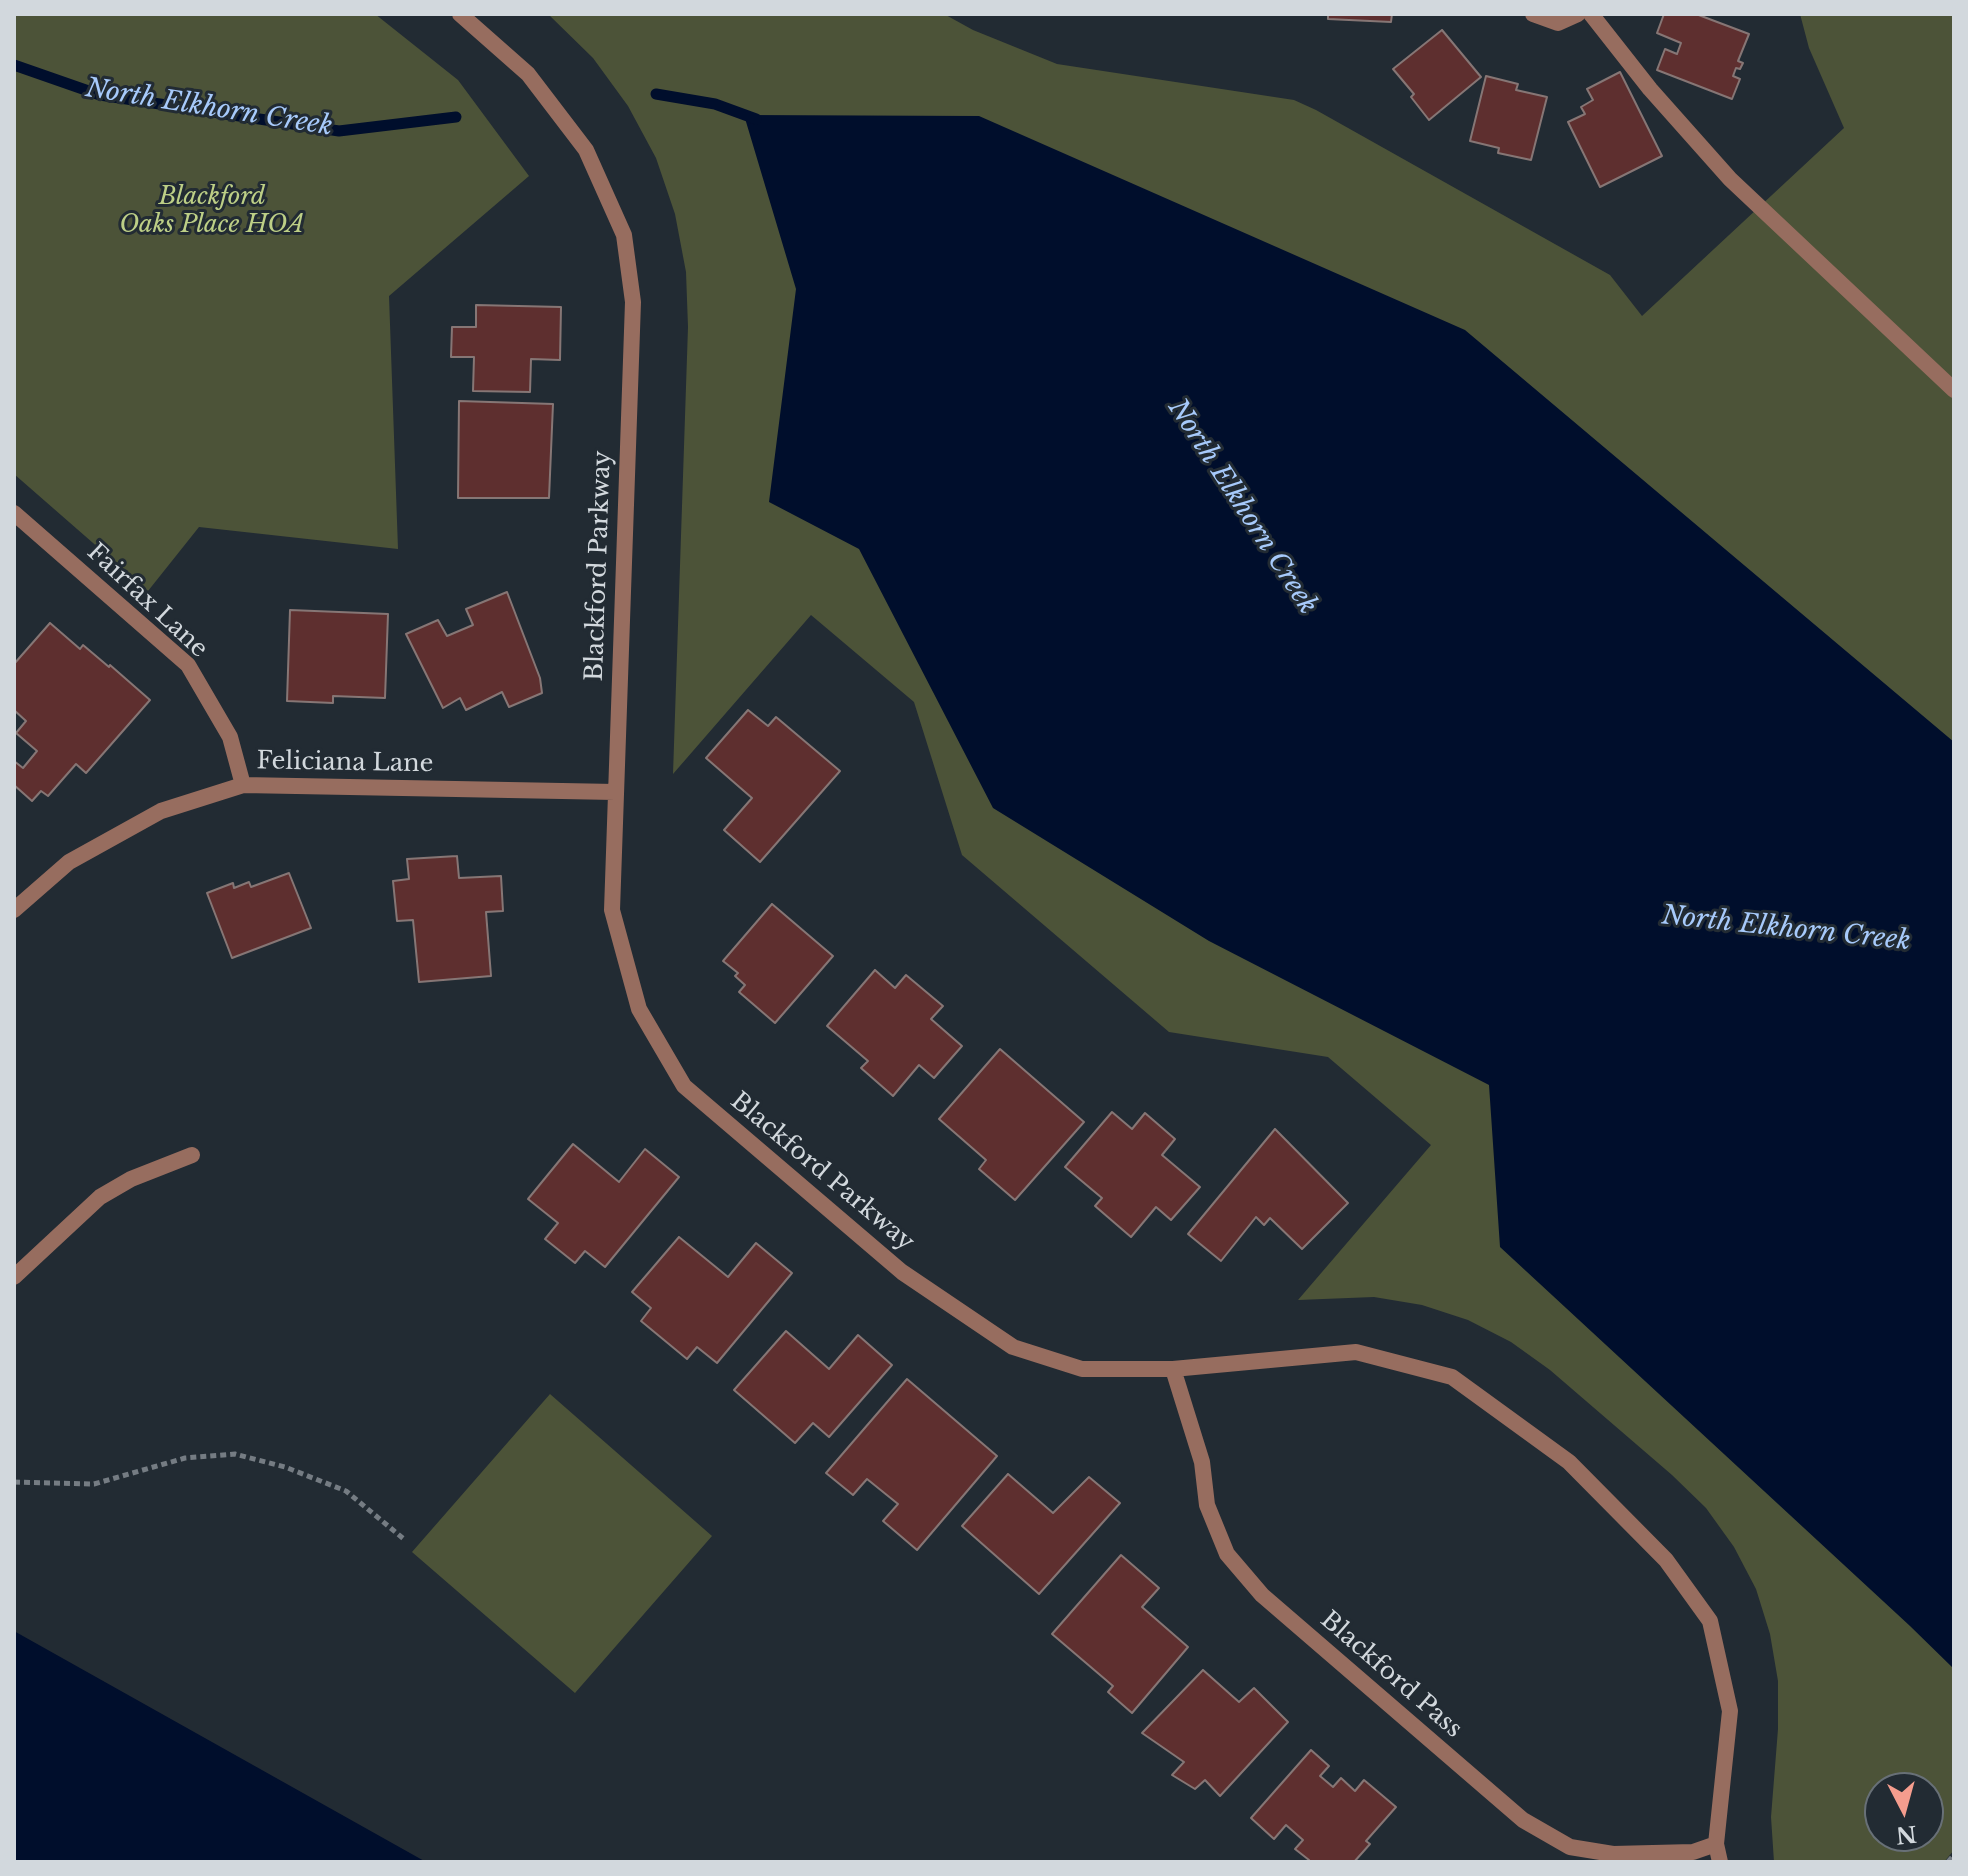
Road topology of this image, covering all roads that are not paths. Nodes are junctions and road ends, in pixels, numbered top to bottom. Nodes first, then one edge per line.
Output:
1 (460, 14) edge
2 (1533, 14) edge
3 (1578, 14) edge
4 (1591, 14) edge
5 (1954, 390) edge
6 (14, 513) edge
7 (243, 785) junction
8 (615, 792) junction
9 (14, 910) edge
10 (192, 1155) dead end
11 (14, 1277) edge
12 (1173, 1369) junction
13 (1716, 1844) junction
14 (1720, 1862) edge

1 - 8 street, Blackford Parkway
2 - 3 street
4 - 5 street
6 - 7 street, Fairfax Lane
7 - 8 street, Feliciana Lane
7 - 9 street, Feliciana Lane
8 - 12 street, Blackford Parkway
10 - 11 street
12 - 13 street, Blackford Pass
12 - 13 street, Blackford Parkway
13 - 14 street, Blackford Parkway

